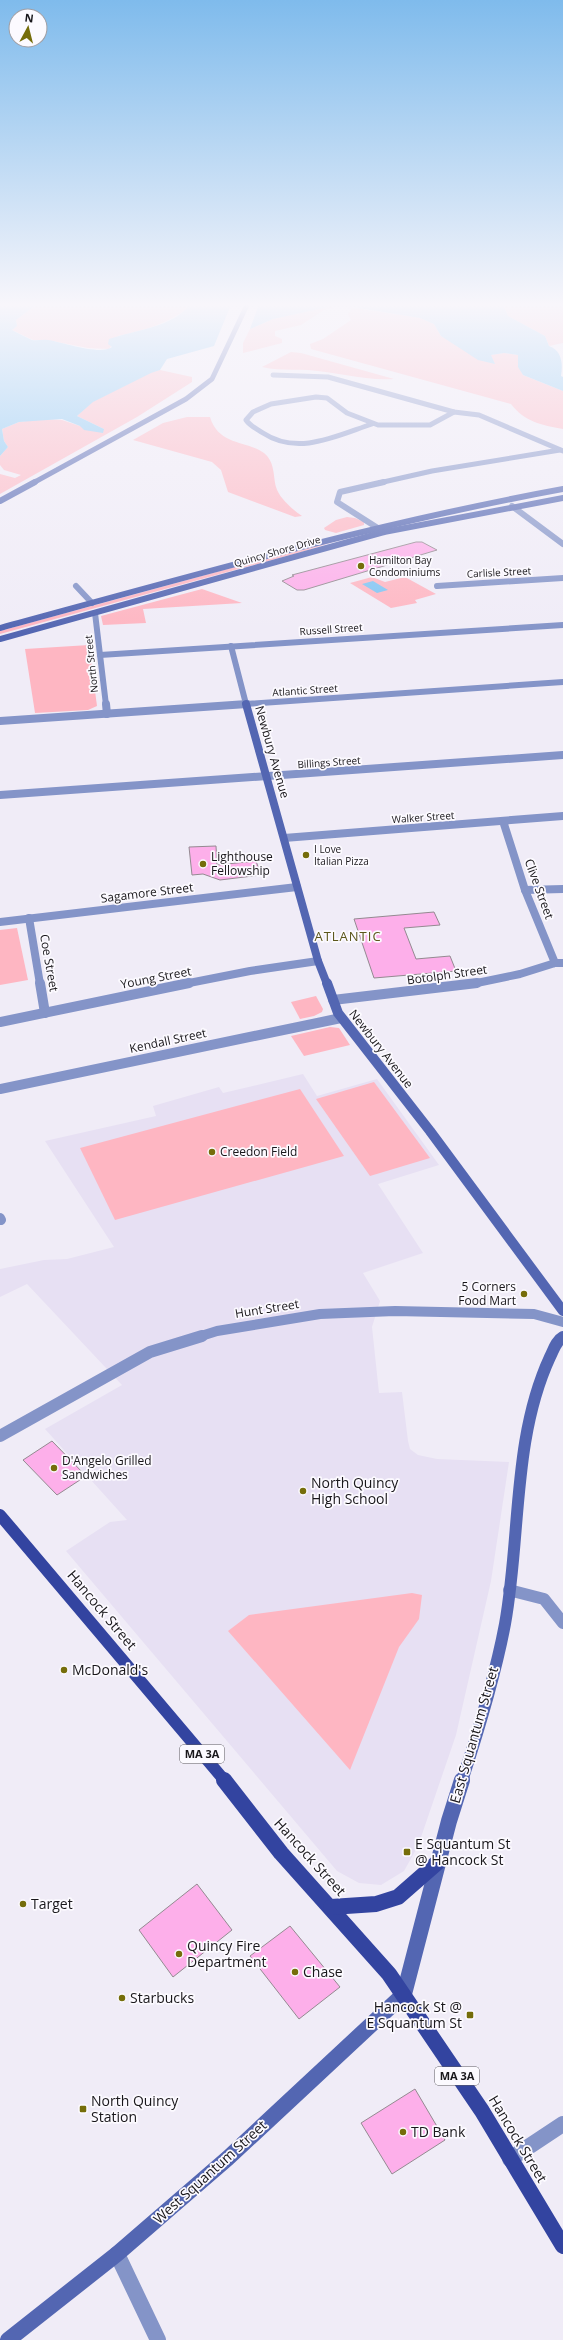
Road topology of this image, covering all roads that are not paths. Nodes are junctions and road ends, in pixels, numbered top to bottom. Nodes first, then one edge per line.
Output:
1 (153, 416) edge
2 (249, 416) edge
3 (354, 416) edge
4 (446, 416) edge
5 (481, 416) edge
6 (372, 424) junction
7 (562, 451) edge
8 (563, 489) edge
9 (563, 498) edge
10 (0, 501) edge
11 (512, 506) junction
12 (374, 526) junction
13 (384, 532) junction
14 (563, 536) edge
15 (554, 538) junction
16 (563, 544) edge
17 (563, 578) edge
18 (76, 586) dead end
19 (437, 586) dead end
20 (92, 603) junction
21 (95, 613) junction
22 (563, 625) edge
23 (0, 628) edge
24 (0, 639) edge
25 (231, 646) junction
26 (100, 655) junction
27 (563, 682) edge
28 (246, 704) junction
29 (107, 714) junction
30 (0, 721) edge
31 (563, 755) edge
32 (266, 776) junction
33 (0, 795) edge
34 (563, 816) edge
35 (503, 821) junction
36 (284, 838) junction
37 (297, 887) junction
38 (563, 888) edge
39 (525, 890) junction
40 (29, 918) junction
41 (0, 922) edge
42 (318, 961) junction
43 (559, 963) edge
44 (332, 1000) junction
45 (45, 1012) junction
46 (341, 1018) junction
47 (0, 1022) edge
48 (0, 1089) edge
49 (563, 1311) edge
50 (563, 1322) edge
51 (563, 1336) edge
52 (0, 1436) edge
53 (0, 1515) edge
54 (509, 1590) junction
55 (563, 1623) edge
56 (438, 1862) junction
57 (332, 1907) junction
58 (404, 1994) junction
59 (563, 2124) edge
60 (510, 2159) junction
61 (563, 2246) edge
62 (117, 2254) junction
63 (8, 2340) edge
64 (158, 2340) edge

1 - 10 main road
2 - 6 street
3 - 6 street
4 - 6 street
5 - 7 street
7 - 12 street
8 - 12 main road, Quincy Shore Drive
9 - 11 main road, Quincy Shore Drive
11 - 13 main road, Quincy Shore Drive
11 - 15 street
12 - 13 street
12 - 20 main road, Quincy Shore Drive
13 - 21 main road, Quincy Shore Drive
14 - 15 street
15 - 16 street
17 - 19 street, Carlisle Street
18 - 20 street
20 - 23 main road, Quincy Shore Drive
21 - 24 main road, Quincy Shore Drive
21 - 26 street, North Street
22 - 25 street, Russell Street
25 - 26 street, Russell Street
25 - 28 street, Newbury Avenue
26 - 29 street, North Street
27 - 28 street, Atlantic Street
28 - 29 street, Atlantic Street
28 - 32 main road, Newbury Avenue
29 - 30 street, Atlantic Street
31 - 32 street, Billings Street
32 - 33 street, Billings Street
32 - 36 main road, Newbury Avenue
34 - 35 street, Walker Street
35 - 36 street, Walker Street
35 - 39 street, Clive Street
36 - 37 main road, Newbury Avenue
37 - 40 street, Sagamore Street
37 - 42 main road, Newbury Avenue
38 - 39 street
39 - 43 street, Clive Street
40 - 41 street, Sagamore Street
40 - 45 street, Coe Street
42 - 44 main road, Newbury Avenue
42 - 45 street, Young Street
43 - 44 street, Botolph Street
44 - 46 main road, Newbury Avenue
45 - 47 street, Young Street
46 - 48 street, Kendall Street
46 - 49 main road, Newbury Avenue
50 - 52 street, Hunt Street
51 - 54 main road, East Squantum Street
53 - 57 main road, Hancock Street / MA 3A
54 - 55 street
54 - 56 main road, East Squantum Street
56 - 57 main road
56 - 58 main road, East Squantum Street
57 - 58 main road, Hancock Street / MA 3A
58 - 60 main road, Hancock Street / MA 3A
58 - 62 main road, West Squantum Street
59 - 60 street
60 - 61 main road, Hancock Street / MA 3A
62 - 63 main road, West Squantum Street
62 - 64 street

